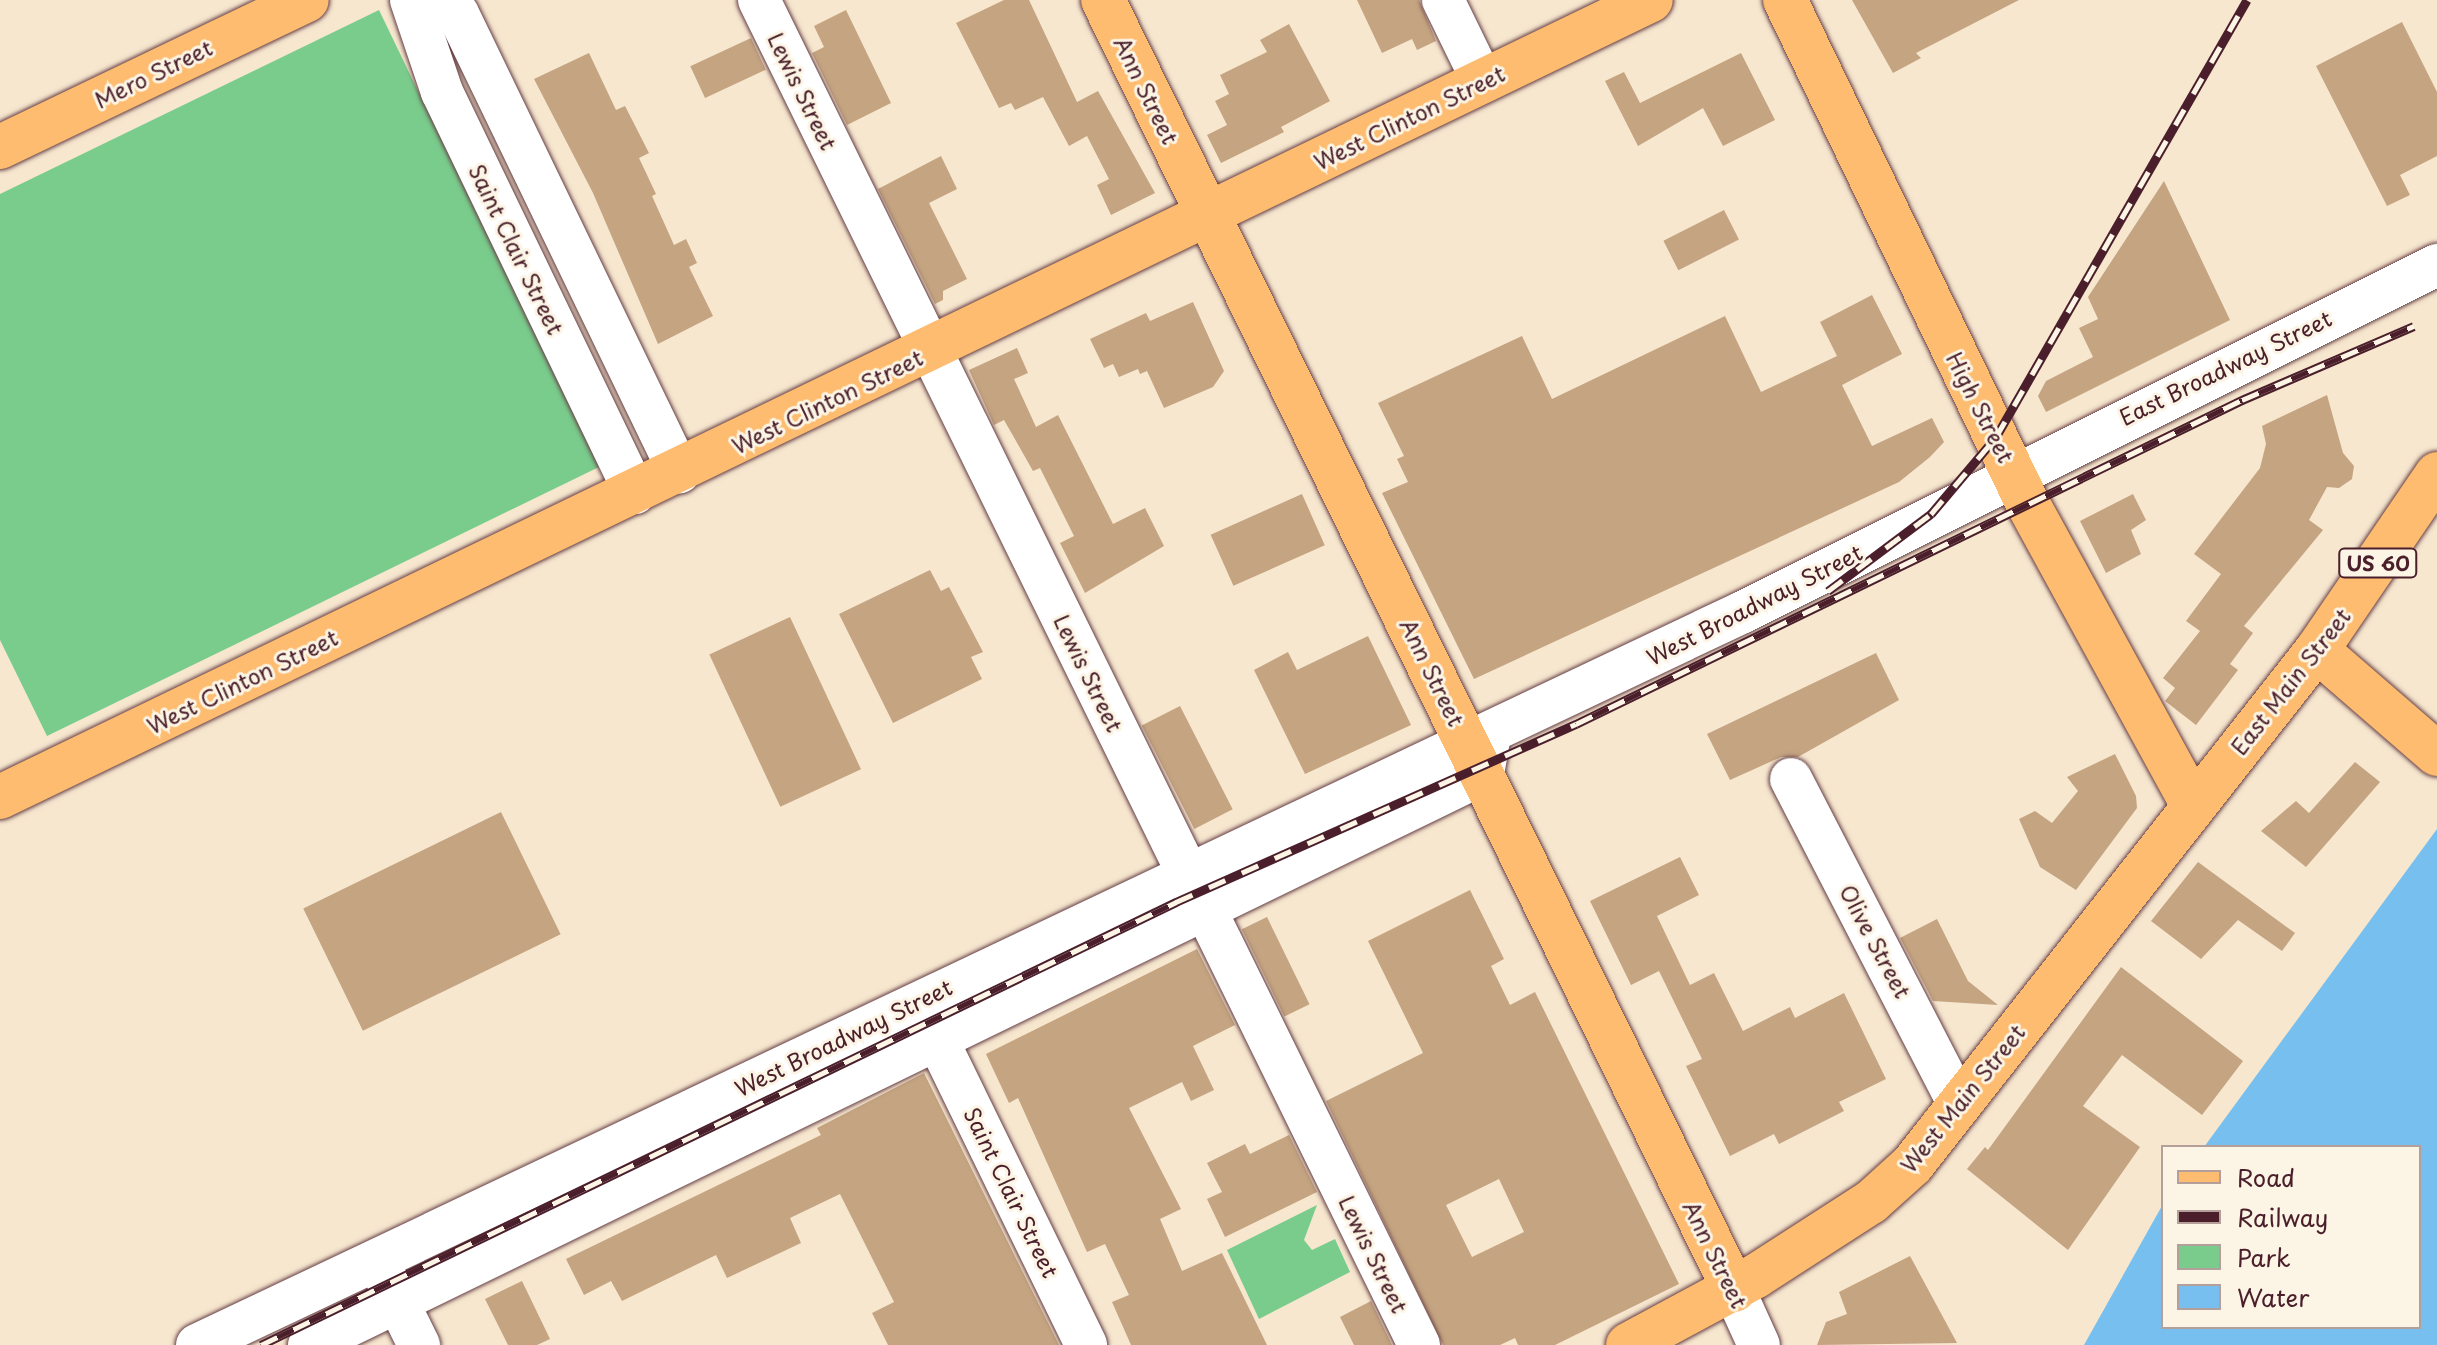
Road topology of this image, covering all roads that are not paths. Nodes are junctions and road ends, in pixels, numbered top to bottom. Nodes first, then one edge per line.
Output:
1 (307, 0) edge
2 (411, 0) edge
3 (446, 0) edge
4 (759, 0) edge
5 (1103, 0) edge
6 (1443, 0) edge
7 (1651, 0) edge
8 (1785, 0) edge
9 (1483, 82) junction
10 (0, 147) edge
11 (1208, 215) junction
12 (2424, 271) edge
13 (931, 350) junction
14 (679, 472) junction
15 (2015, 473) junction
16 (2437, 474) edge
17 (635, 493) junction
18 (2317, 650) junction
19 (1480, 749) junction
20 (2437, 754) edge
21 (1791, 779) dead end
22 (0, 797) edge
23 (2193, 805) junction
24 (1196, 892) junction
25 (937, 1039) junction
26 (1959, 1104) junction
27 (647, 1131) junction
28 (668, 1171) junction
29 (377, 1259) junction
30 (1734, 1290) junction
31 (398, 1302) junction
32 (197, 1345) edge
33 (309, 1345) edge
34 (419, 1345) edge
35 (1086, 1345) edge
36 (1419, 1345) edge
37 (1628, 1345) edge
38 (1759, 1345) edge

1 - 10 main road, Mero Street
2 - 17 street, Saint Clair Street
3 - 14 street
4 - 13 street, Lewis Street
5 - 11 main road, Ann Street
6 - 9 street
7 - 9 main road, West Clinton Street
8 - 15 main road, High Street
9 - 11 main road, West Clinton Street
11 - 13 main road, West Clinton Street
11 - 19 main road, Ann Street
12 - 15 street, East Broadway Street
13 - 14 main road, West Clinton Street
13 - 24 street, Lewis Street
14 - 17 main road, West Clinton Street
15 - 19 street, West Broadway Street
15 - 23 main road, High Street
16 - 18 main road, East Main Street / US 60
17 - 22 main road, West Clinton Street
18 - 20 main road
18 - 23 main road, East Main Street
19 - 24 street, West Broadway Street
19 - 30 main road, Ann Street
21 - 26 street, Olive Street
23 - 26 main road, West Main Street
24 - 25 street, West Broadway Street
24 - 27 street, West Broadway Street
24 - 36 street, Lewis Street
25 - 28 street, West Broadway Street
25 - 35 street, Saint Clair Street
26 - 30 main road, West Main Street
27 - 28 street
27 - 29 street, West Broadway Street
28 - 31 street, West Broadway Street
29 - 31 street
29 - 32 street, West Broadway Street
30 - 37 main road, West Main Street
30 - 38 street, Ann Street
31 - 33 street, West Broadway Street
31 - 34 street

